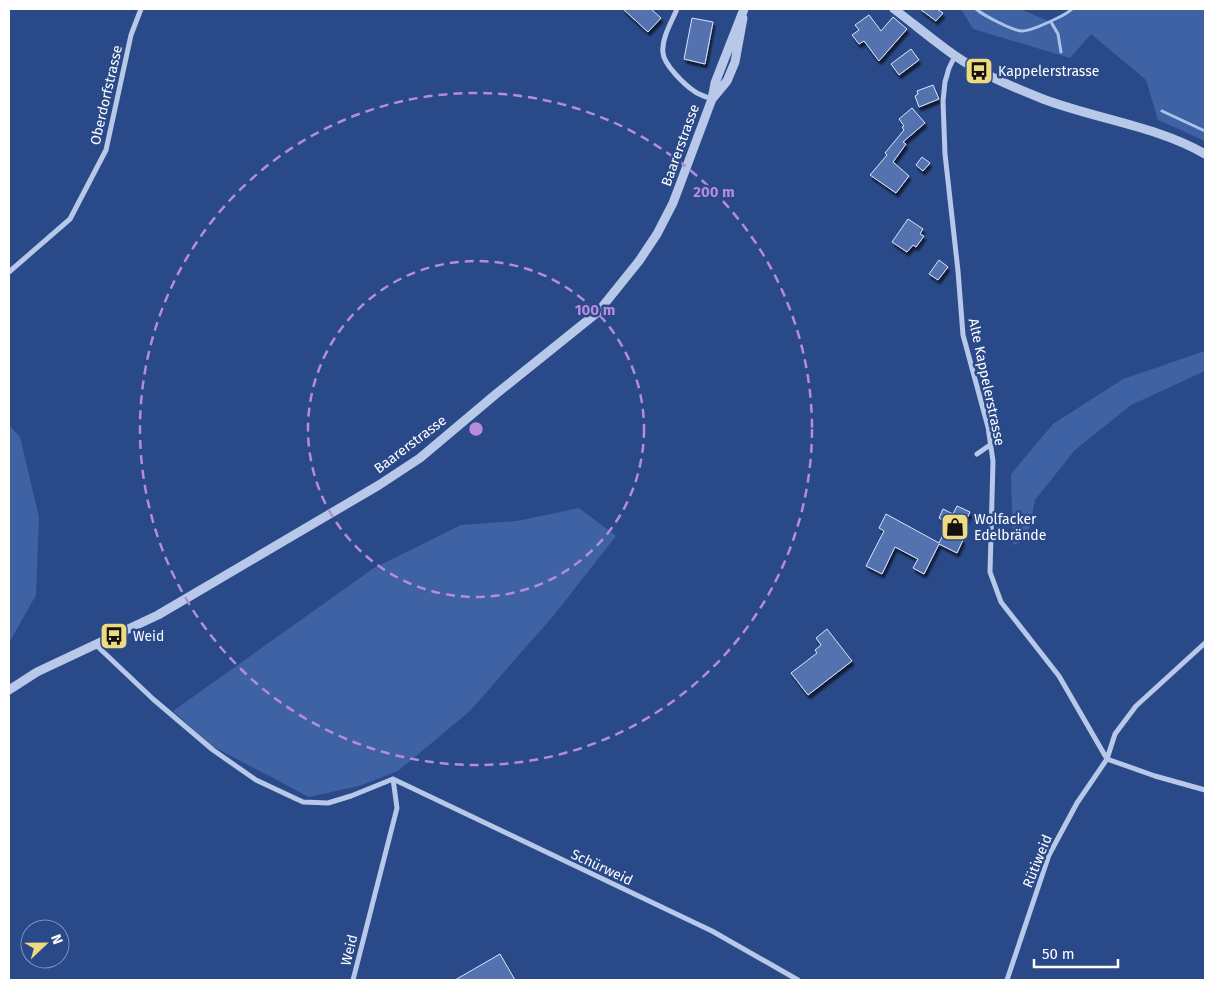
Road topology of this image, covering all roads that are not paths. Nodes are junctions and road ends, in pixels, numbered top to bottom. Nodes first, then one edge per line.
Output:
1 (141, 9) edge
2 (677, 9) edge
3 (745, 9) edge
4 (894, 9) edge
5 (955, 56) junction
6 (712, 99) junction
7 (1205, 154) edge
8 (9, 272) edge
9 (990, 445) junction
10 (977, 454) dead end
11 (1205, 643) edge
12 (96, 645) junction
13 (9, 690) edge
14 (1107, 759) junction
15 (393, 779) junction
16 (1205, 790) edge
17 (353, 980) edge
18 (798, 980) edge
19 (1007, 980) edge

1 - 8 street, Oberdorfstrasse
2 - 6 street
3 - 6 street, Baarerstrasse
4 - 5 street
5 - 7 street
5 - 9 street, Alte Kappelerstrasse
6 - 12 street, Baarerstrasse
9 - 10 street
9 - 14 street, Alte Kappelerstrasse
11 - 14 street, Rütiweid
12 - 13 street, Baarerstrasse
12 - 15 street
14 - 16 street
14 - 19 street, Rütiweid
15 - 17 street, Weid
15 - 18 street, Schürweid

